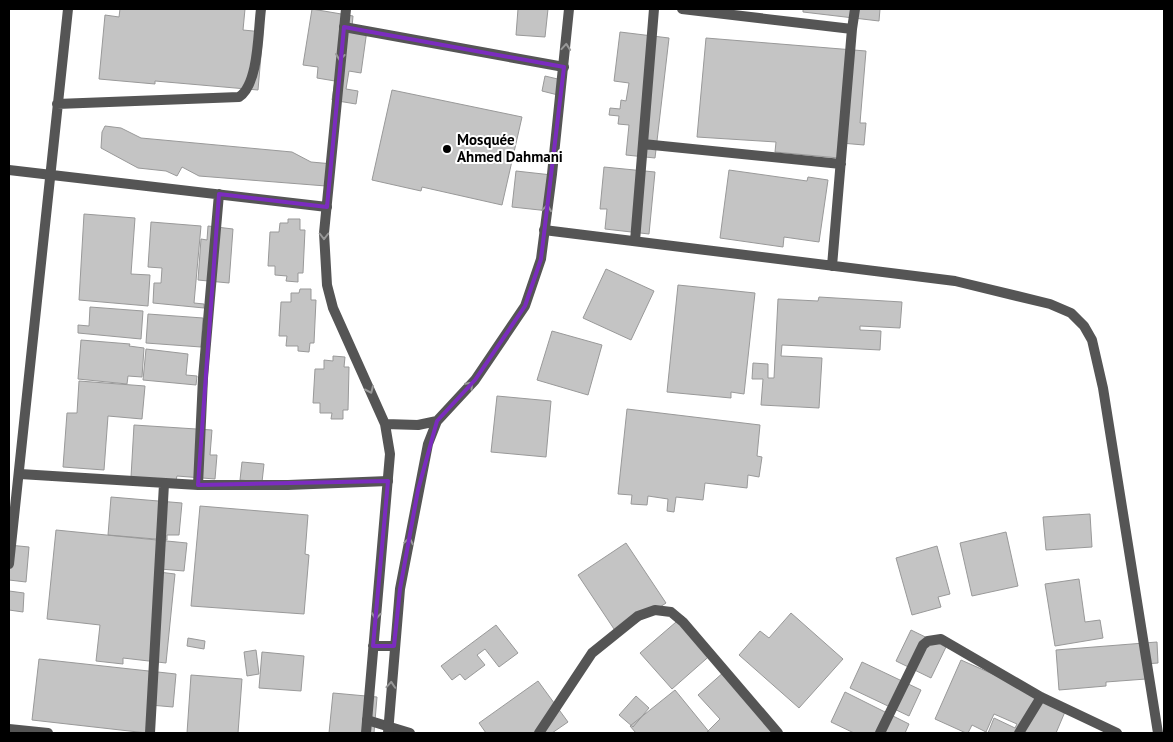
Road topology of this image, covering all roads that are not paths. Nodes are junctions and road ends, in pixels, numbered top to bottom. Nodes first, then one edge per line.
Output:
1 (68, 9) edge
2 (261, 9) edge
3 (346, 9) edge
4 (569, 9) edge
5 (654, 9) edge
6 (682, 9) edge
7 (854, 9) edge
8 (344, 27) junction
9 (852, 29) junction
10 (564, 67) junction
11 (57, 104) junction
12 (643, 144) junction
13 (841, 164) junction
14 (9, 170) edge
15 (49, 175) junction
16 (219, 194) junction
17 (327, 206) junction
18 (544, 230) junction
19 (635, 241) junction
20 (832, 266) junction
21 (437, 421) junction
22 (385, 424) junction
23 (20, 474) junction
24 (388, 481) junction
25 (164, 484) junction
26 (198, 485) junction
27 (9, 564) edge
28 (374, 641) junction
29 (394, 646) junction
30 (1041, 697) junction
31 (367, 720) junction
32 (9, 729) edge
33 (388, 729) edge
34 (48, 733) edge
35 (150, 733) edge
36 (366, 733) edge
37 (410, 733) edge
38 (539, 733) edge
39 (778, 733) edge
40 (880, 733) edge
41 (1019, 733) edge
42 (1118, 733) edge
43 (1158, 733) edge

1 - 11 street
2 - 11 street
3 - 8 street
10 -> 4 street
5 - 12 street
6 - 9 street
7 - 9 street
8 - 10 street
8 -> 17 street
9 - 13 street
18 -> 10 street
11 - 15 street
12 - 13 street
12 - 19 street
13 - 20 street
14 - 15 street
15 - 16 street
15 - 23 street
16 - 17 street
16 - 26 street
17 -> 22 street
18 - 19 street
21 -> 18 street
19 - 20 street
20 - 43 street
21 - 22 street
29 -> 21 street
22 - 24 street
23 - 25 street
23 - 27 street
24 - 26 street
24 -> 28 street
25 - 26 street
25 - 35 street
28 - 29 street
28 - 31 street
33 -> 29 street
30 - 40 street
30 - 41 street
30 - 42 street
31 - 33 street
31 - 36 street
32 - 34 street
33 - 37 street
38 - 39 street

